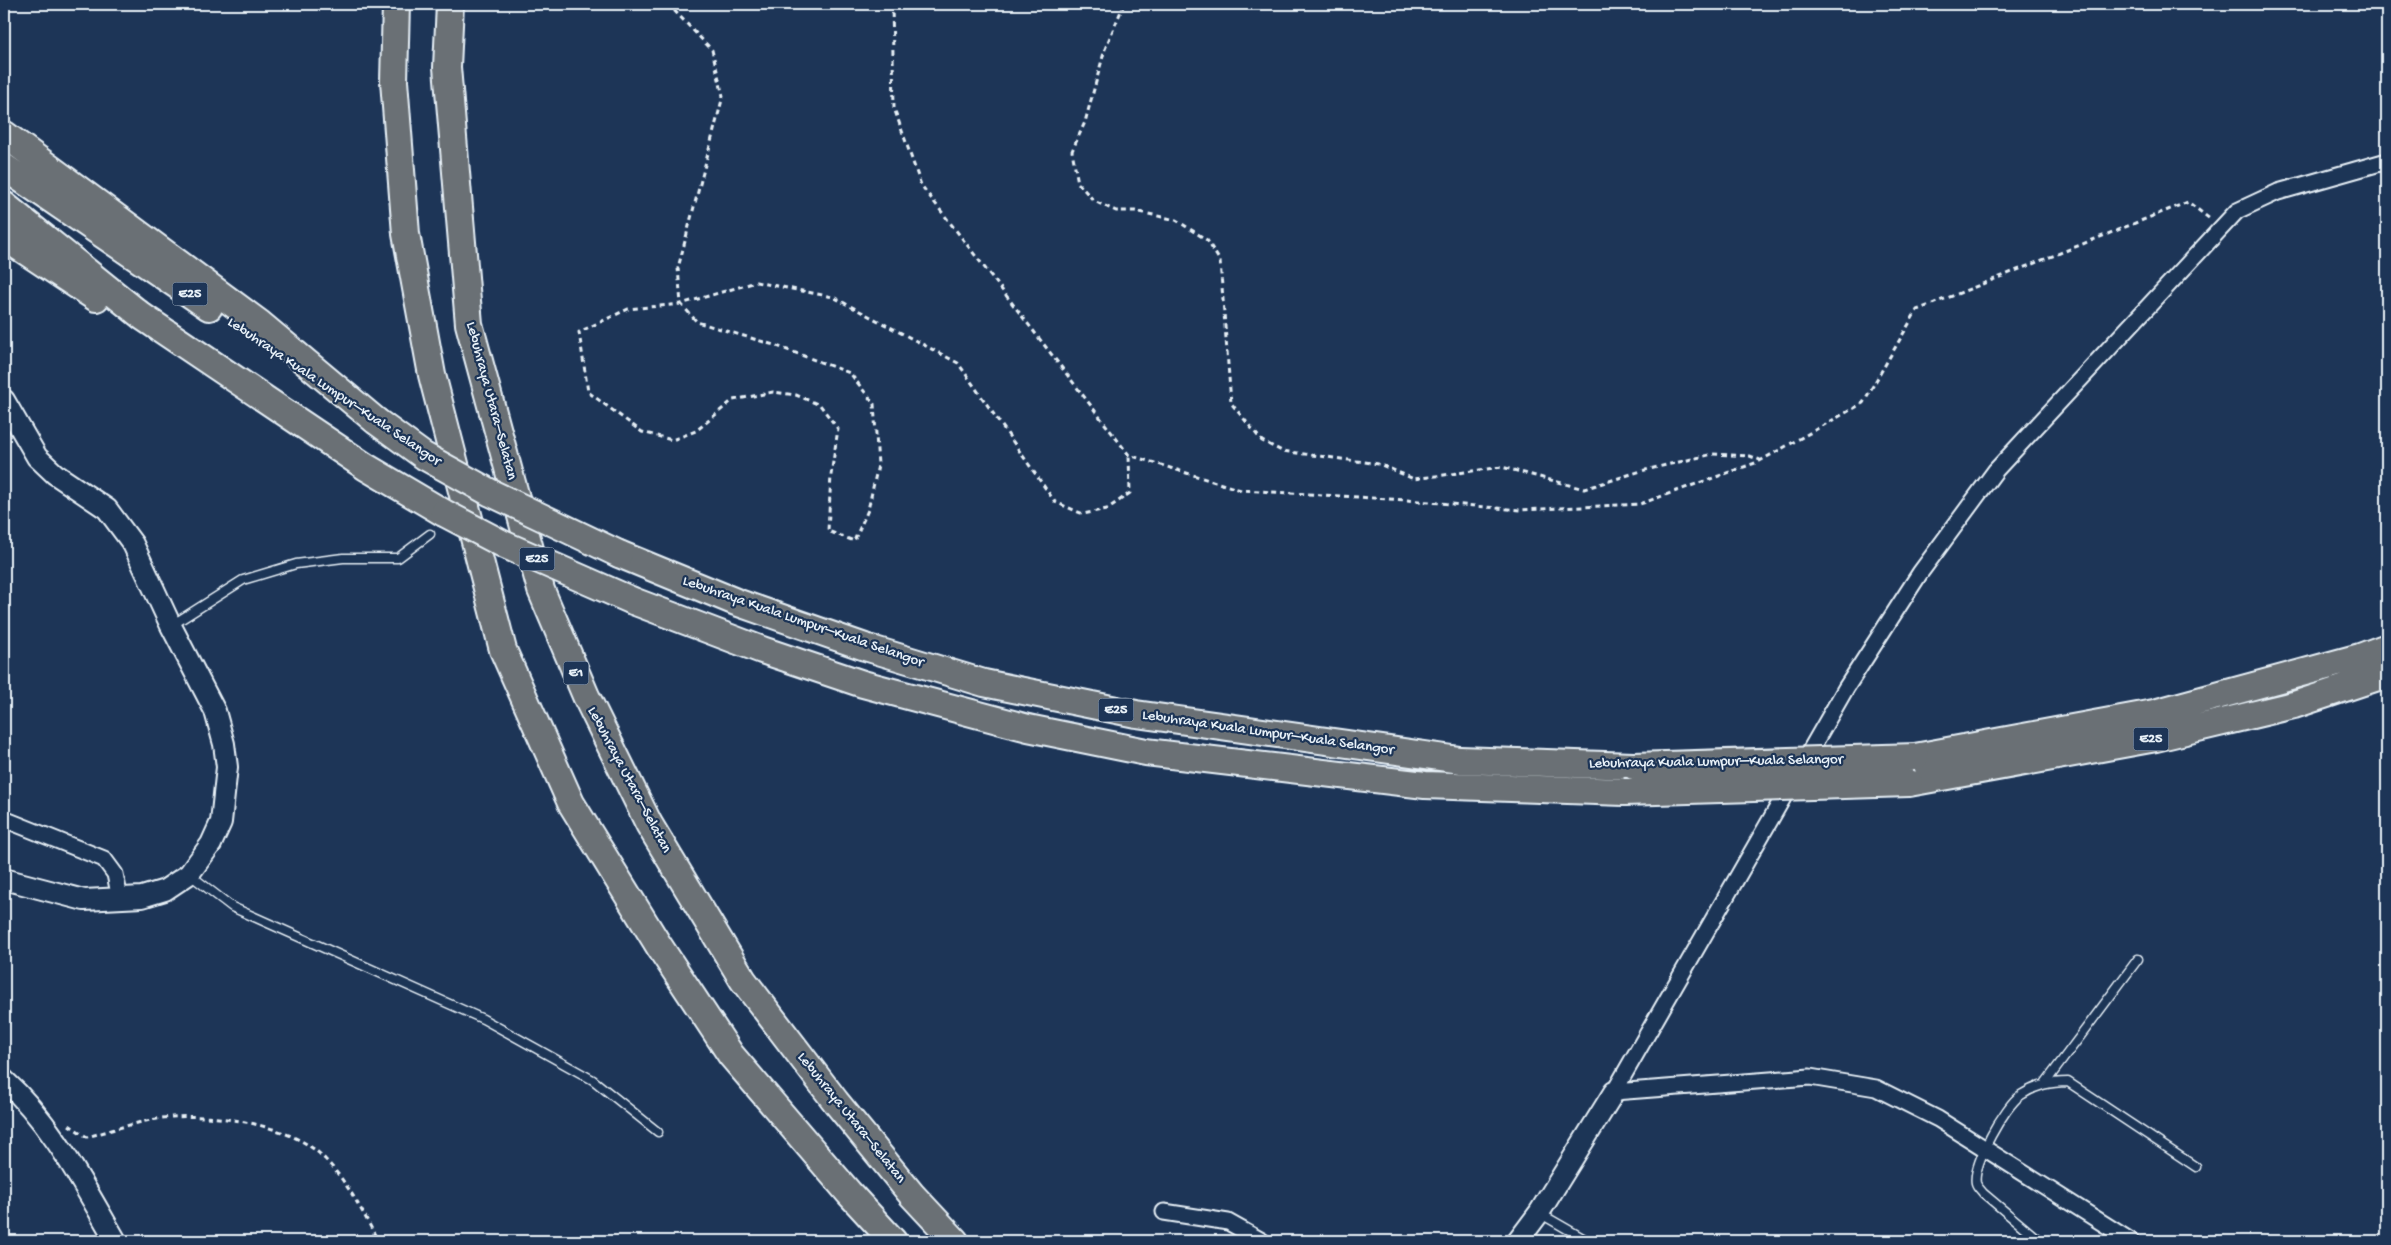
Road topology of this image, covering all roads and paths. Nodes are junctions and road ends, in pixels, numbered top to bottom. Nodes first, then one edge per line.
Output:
1 (396, 4) edge
2 (450, 4) edge
3 (668, 4) edge
4 (892, 4) edge
5 (1124, 4) edge
6 (4, 134) edge
7 (2387, 161) edge
8 (4, 167) edge
9 (4, 205) edge
10 (2221, 226) junction
11 (4, 237) edge
12 (681, 304) junction
13 (143, 317) junction
14 (4, 400) edge
15 (376, 421) junction
16 (1129, 455) junction
17 (1761, 460) junction
18 (430, 534) dead end
19 (170, 626) junction
20 (2387, 647) edge
21 (2387, 674) edge
22 (4, 820) edge
23 (188, 874) junction
24 (4, 879) edge
25 (120, 899) junction
26 (2138, 959) dead end
27 (4, 1080) edge
28 (2046, 1082) junction
29 (1614, 1092) junction
30 (62, 1121) dead end
31 (658, 1132) dead end
32 (1985, 1149) junction
33 (2196, 1167) dead end
34 (1164, 1212) dead end
35 (1539, 1213) junction
36 (116, 1241) edge
37 (378, 1241) edge
38 (893, 1241) edge
39 (955, 1241) edge
40 (1262, 1241) edge
41 (1518, 1241) edge
42 (1588, 1241) edge
43 (2040, 1241) edge
44 (2131, 1241) edge

1 - 38 highway
2 - 39 highway, Lebuhraya Utara–Selatan / E1
3 - 12 path
4 - 16 path
5 - 17 path
6 - 15 highway
7 - 10 street
8 - 15 highway, Lebuhraya Kuala Lumpur–Kuala Selangor / E25
9 - 13 highway, Lebuhraya Kuala Lumpur–Kuala Selangor / E25
10 - 17 path
10 - 29 street
11 - 13 highway
12 - 12 path
12 - 16 path
13 - 21 highway, Lebuhraya Kuala Lumpur–Kuala Selangor / E25, bridge
14 - 19 main road
15 - 20 highway, Lebuhraya Kuala Lumpur–Kuala Selangor / E25, bridge
16 - 17 path
18 - 19 lane
19 - 23 main road
22 - 25 street
23 - 25 main road
23 - 31 lane
24 - 25 main road
26 - 28 lane
27 - 36 main road
28 - 32 lane
28 - 33 lane
29 - 32 street
29 - 35 main road
30 - 37 path
32 - 43 lane
32 - 44 street
34 - 40 street
35 - 41 main road
35 - 42 lane

